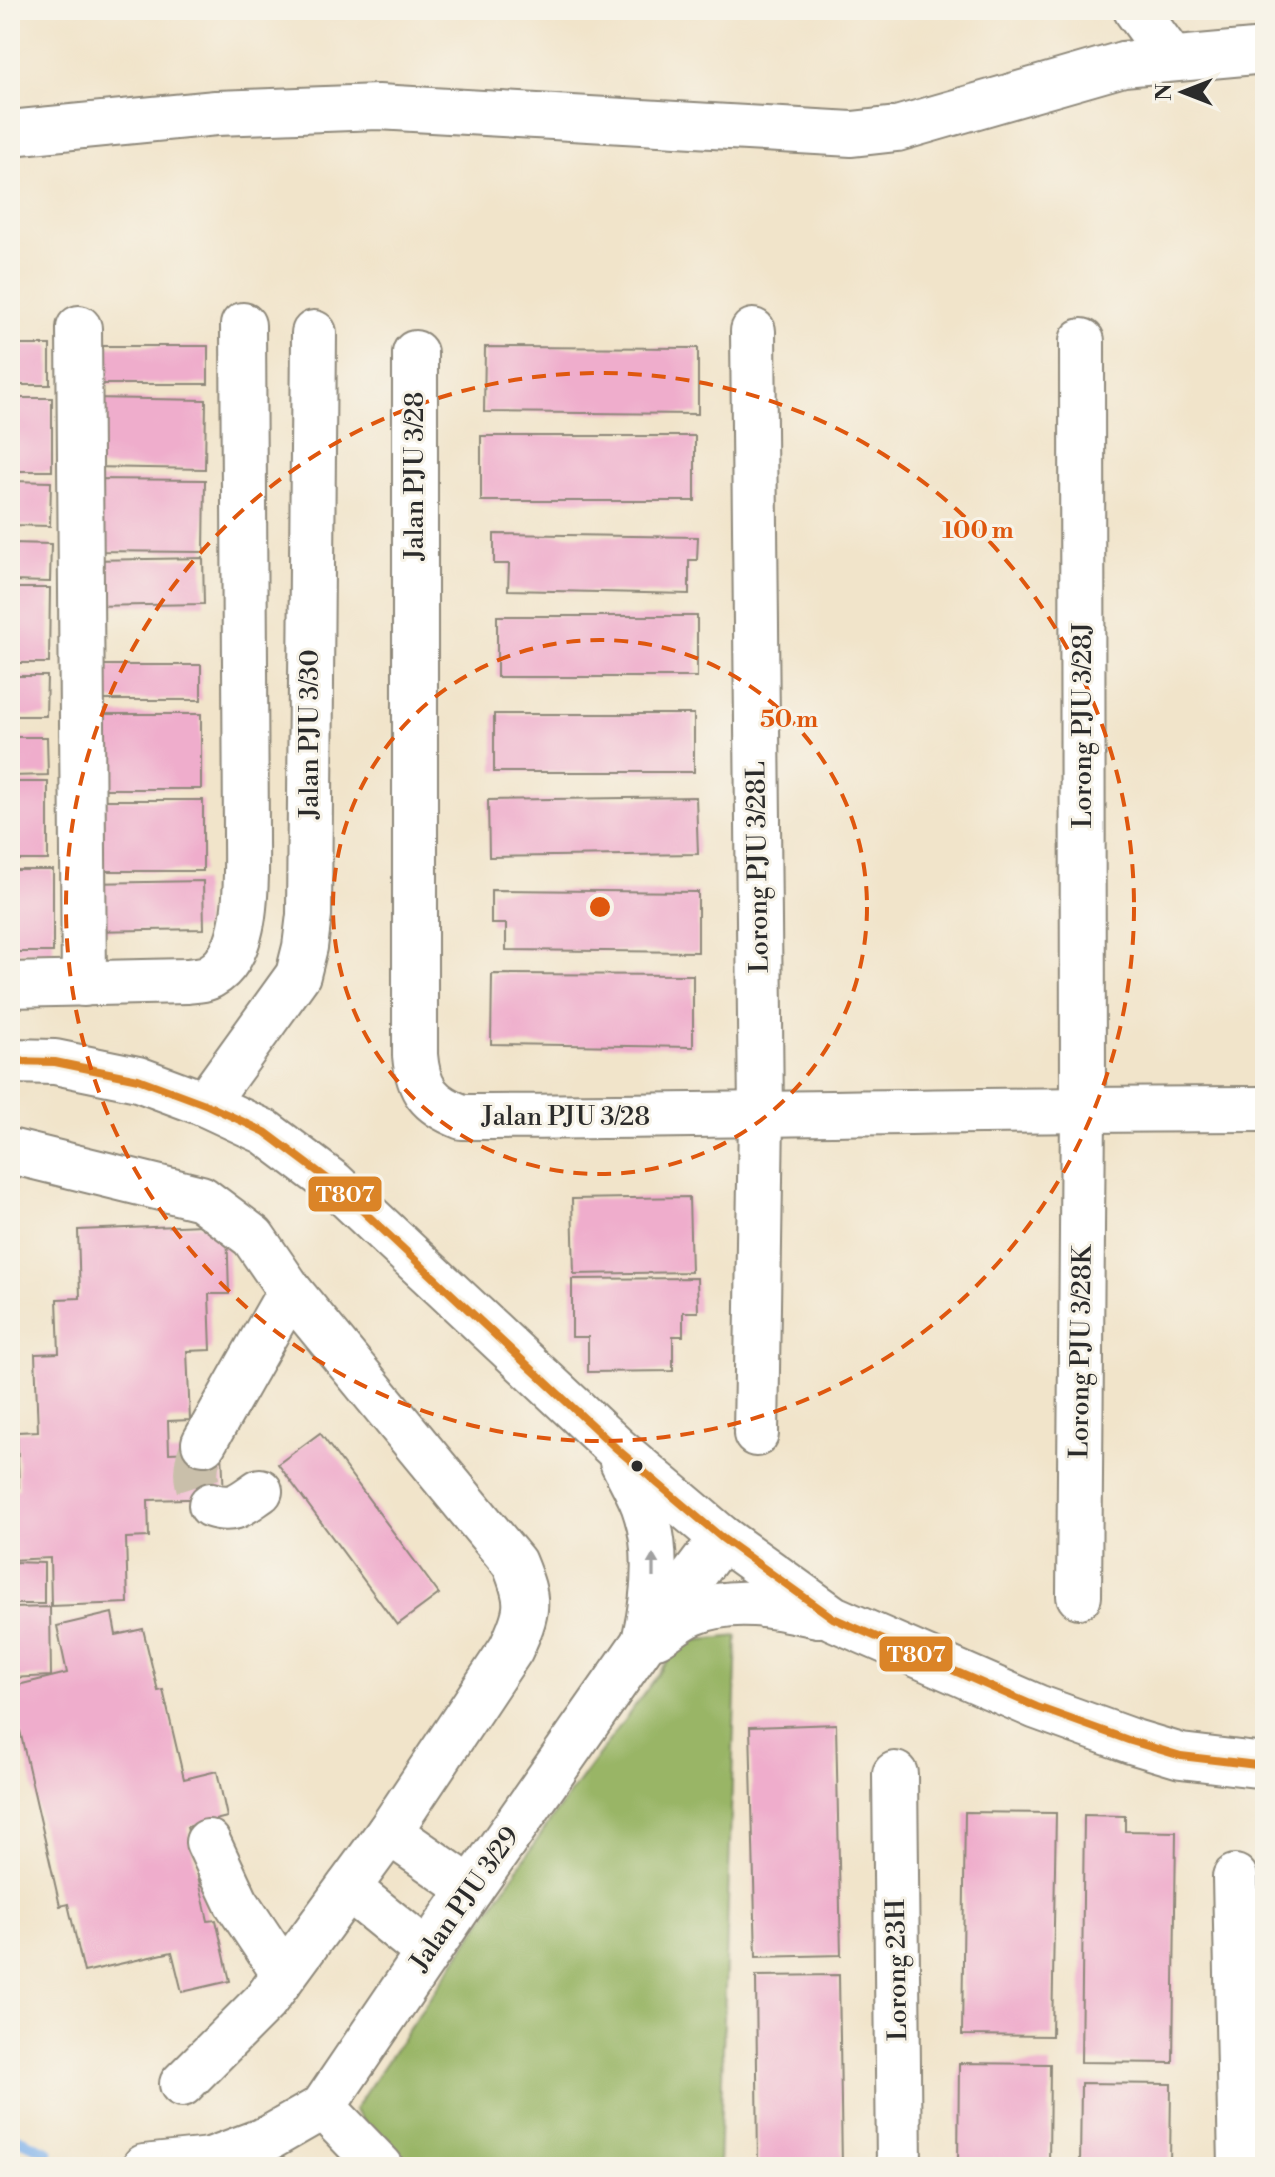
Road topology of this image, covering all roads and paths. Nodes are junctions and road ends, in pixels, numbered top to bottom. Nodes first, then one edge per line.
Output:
1 (1136, 10) edge
2 (1265, 51) edge
3 (1171, 58) junction
4 (10, 133) edge
5 (243, 325) dead end
6 (79, 328) dead end
7 (753, 331) dead end
8 (314, 333) dead end
9 (1082, 341) dead end
10 (415, 353) dead end
11 (311, 580) junction
12 (246, 583) junction
13 (246, 655) junction
14 (310, 655) junction
15 (84, 984) junction
16 (10, 985) edge
17 (10, 1061) edge
18 (205, 1104) junction
19 (1083, 1109) junction
20 (1265, 1109) edge
21 (761, 1116) junction
22 (10, 1151) edge
23 (290, 1291) junction
24 (756, 1434) dead end
25 (204, 1443) tunnel mouth
26 (617, 1449) junction
27 (260, 1491) dead end
28 (211, 1505) dead end
29 (722, 1538) junction
30 (1079, 1596) dead end
31 (833, 1618) junction
32 (643, 1643) junction
33 (1265, 1766) edge
34 (895, 1774) dead end
35 (389, 1832) junction
36 (208, 1842) dead end
37 (1235, 1877) dead end
38 (348, 1888) junction
39 (471, 1889) junction
40 (427, 1952) junction
41 (284, 1974) junction
42 (182, 2084) dead end
43 (323, 2107) junction
44 (144, 2167) edge
45 (381, 2167) edge
46 (899, 2167) edge
47 (1241, 2167) edge

1 - 3 street
2 - 3 street
3 - 4 street
5 - 12 street
6 - 15 street
7 - 21 street, Lorong PJU 3/28L
8 - 11 street, Jalan PJU 3/30
9 - 19 street, Lorong PJU 3/28J
10 - 21 street, Jalan PJU 3/28
11 - 12 street
11 - 14 street, Jalan PJU 3/30
12 - 13 street
13 - 14 street
13 - 15 street
14 - 18 street, Jalan PJU 3/30
15 - 16 street
17 - 18 street
18 - 26 street
19 - 20 street, Jalan PJU 3/28
19 - 21 street, Jalan PJU 3/28
19 - 30 street, Lorong PJU 3/28K
21 - 24 street, Lorong PJU 3/28L
22 - 23 street
23 - 25 street
23 - 35 street
26 - 29 street
32 -> 26 street
27 - 28 street
29 - 31 street
29 - 32 street, Jalan PJU 3/29
31 - 32 street
31 - 33 street
32 - 39 street, Jalan PJU 3/29
34 - 46 street, Lorong 23H
35 - 38 street
35 - 39 street
36 - 41 street
37 - 47 street
38 - 40 street
38 - 41 street
39 - 40 street, Jalan PJU 3/29
40 - 43 street, Jalan PJU 3/29
41 - 42 street
43 - 44 street, Jalan PJU 3/29
43 - 45 street

